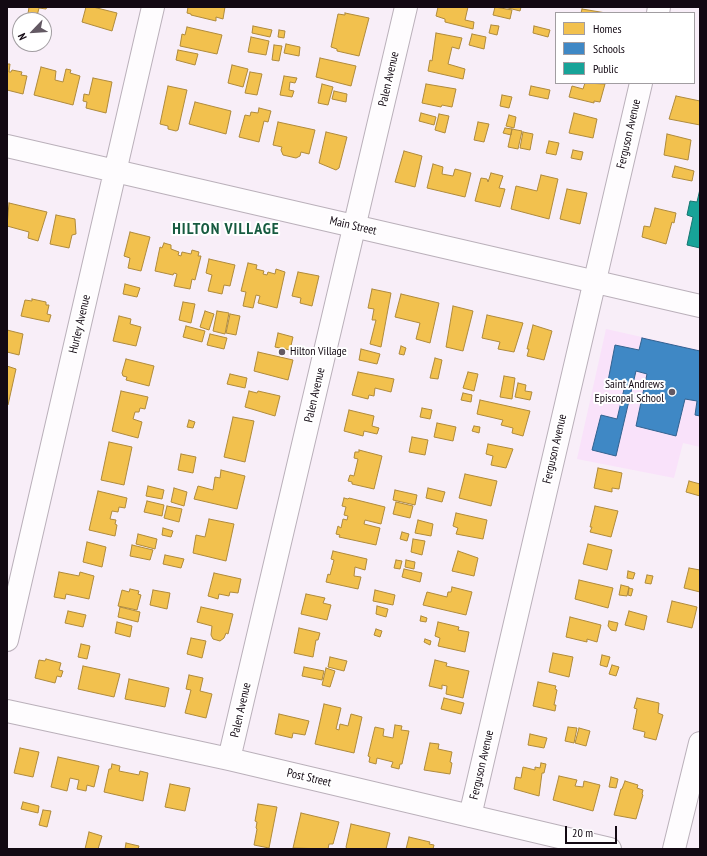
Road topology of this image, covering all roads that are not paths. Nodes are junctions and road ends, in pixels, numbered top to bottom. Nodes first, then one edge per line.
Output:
1 (153, 7) edge
2 (406, 7) edge
3 (641, 84) edge
4 (7, 146) edge
5 (116, 171) junction
6 (355, 227) junction
7 (594, 282) junction
8 (700, 306) edge
9 (7, 640) edge
10 (7, 711) edge
11 (700, 743) edge
12 (229, 759) junction
13 (470, 816) junction
14 (610, 849) edge
15 (674, 849) edge

1 - 5 street, Hurley Avenue
2 - 6 street, Palen Avenue
3 - 7 street, Ferguson Avenue
4 - 5 street, Main Street
5 - 6 street, Main Street
5 - 9 street, Hurley Avenue
6 - 7 street, Main Street
6 - 12 street, Palen Avenue
7 - 8 street, Main Street
7 - 13 street, Ferguson Avenue
10 - 12 street, Post Street
11 - 15 street
12 - 13 street, Post Street
13 - 14 street, Post Street

